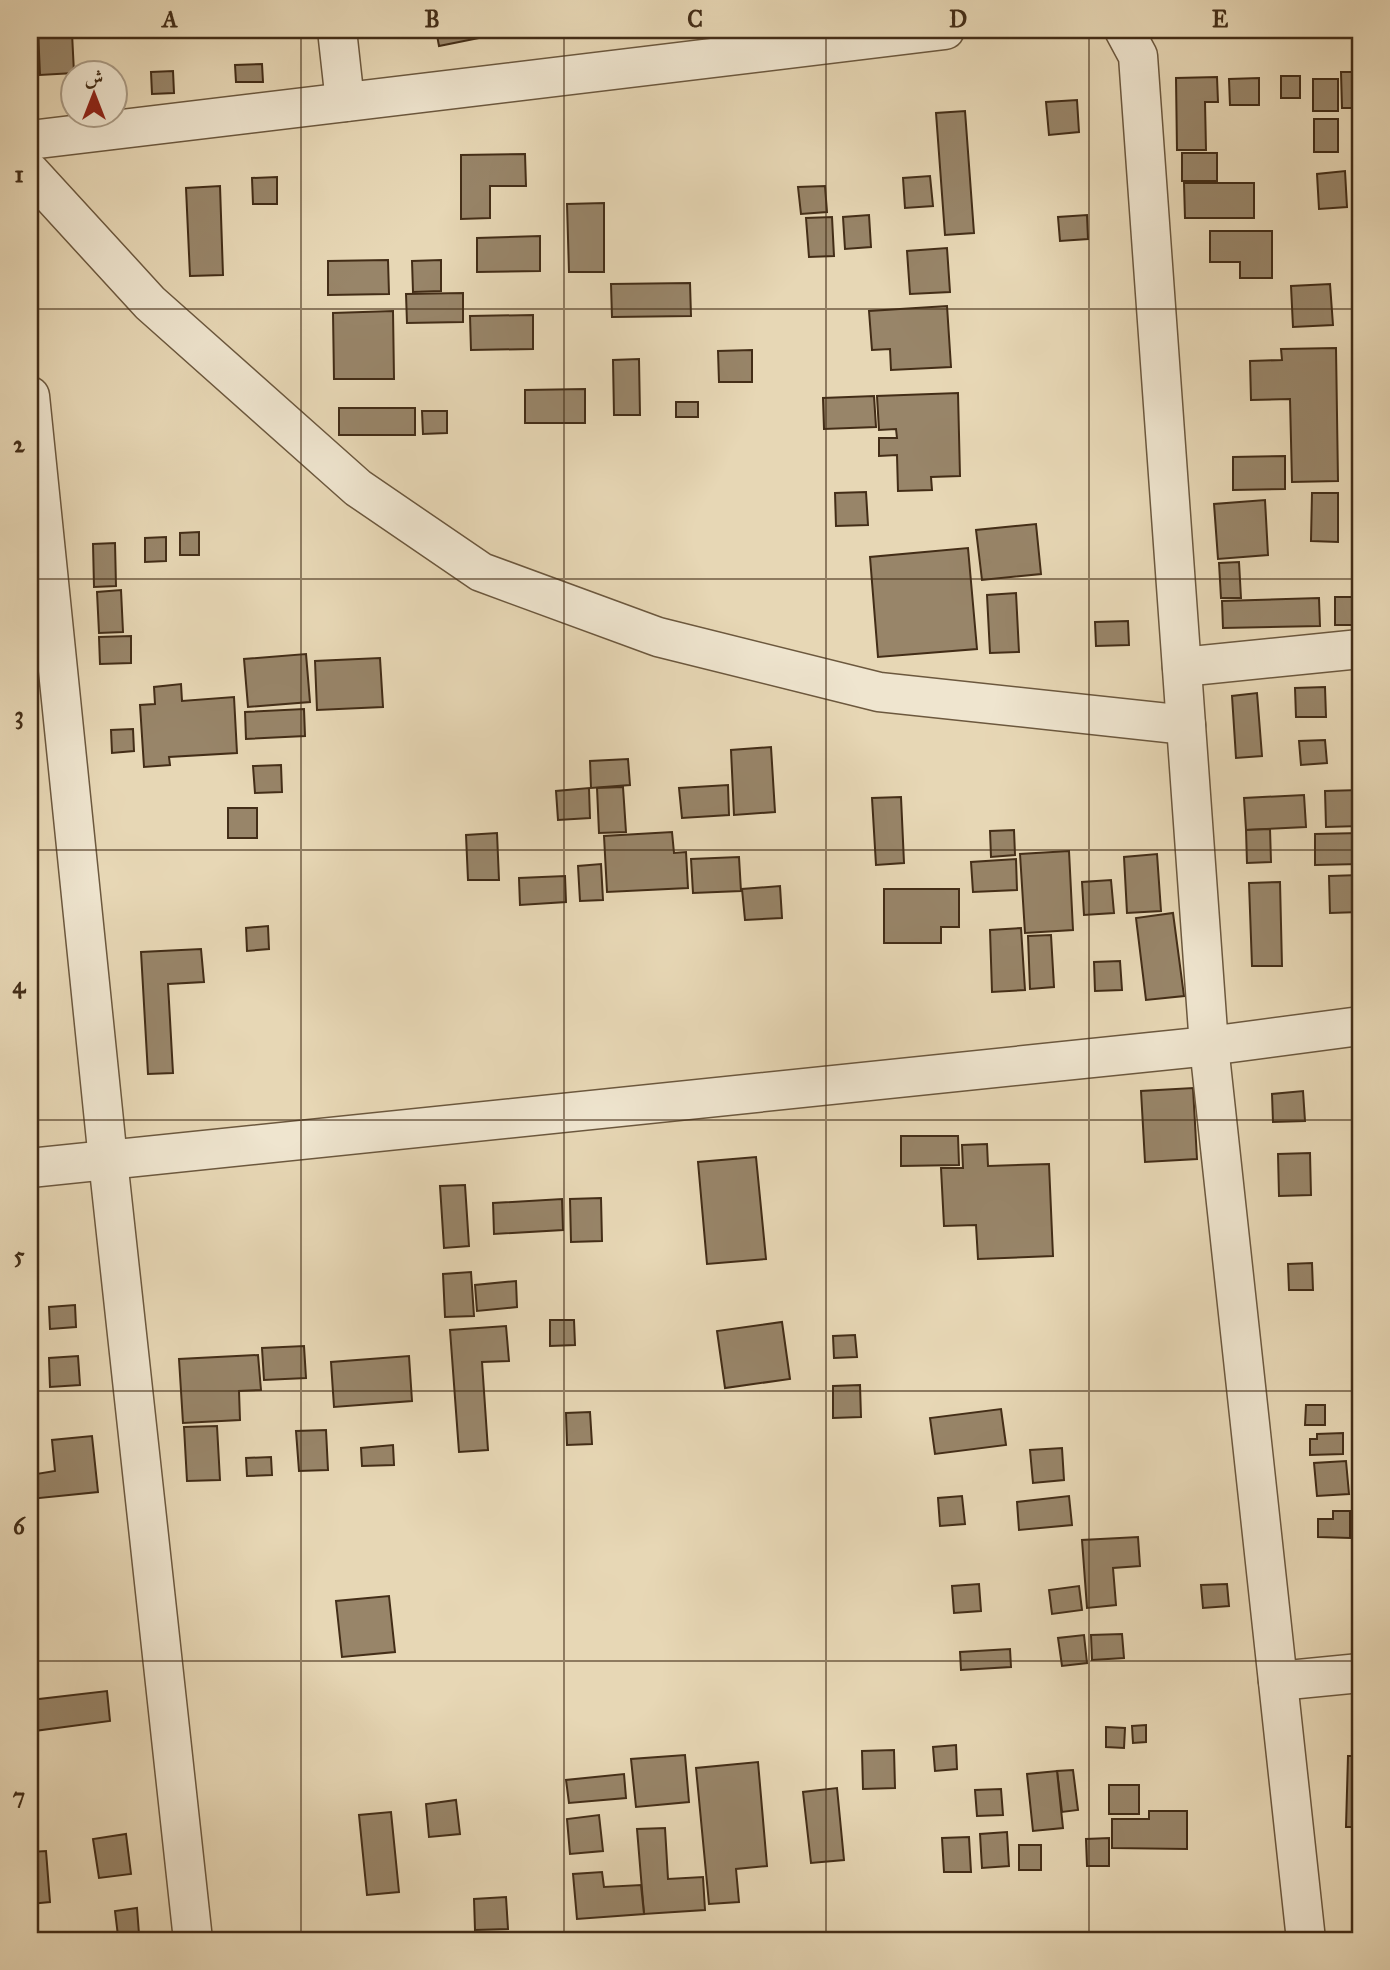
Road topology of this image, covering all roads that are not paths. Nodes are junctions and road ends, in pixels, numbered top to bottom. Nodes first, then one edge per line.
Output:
1 (337, 30) edge
2 (945, 30) edge
3 (1124, 30) edge
4 (345, 102) junction
5 (30, 140) edge
6 (30, 172) edge
7 (30, 396) edge
8 (35, 505) edge
9 (1360, 649) edge
10 (1182, 667) junction
11 (1186, 725) junction
12 (1360, 1026) edge
13 (1209, 1046) junction
14 (108, 1160) junction
15 (30, 1168) edge
16 (1360, 1674) edge
17 (1278, 1681) junction
18 (193, 1940) edge
19 (1306, 1940) edge

1 - 4 street
2 - 4 street
3 - 10 street
4 - 5 street
6 - 11 street
7 - 8 street
8 - 14 street
9 - 10 street
10 - 11 street
11 - 13 street
12 - 13 street
13 - 14 street
13 - 17 street
14 - 15 street
14 - 18 street
16 - 17 street
17 - 19 street

